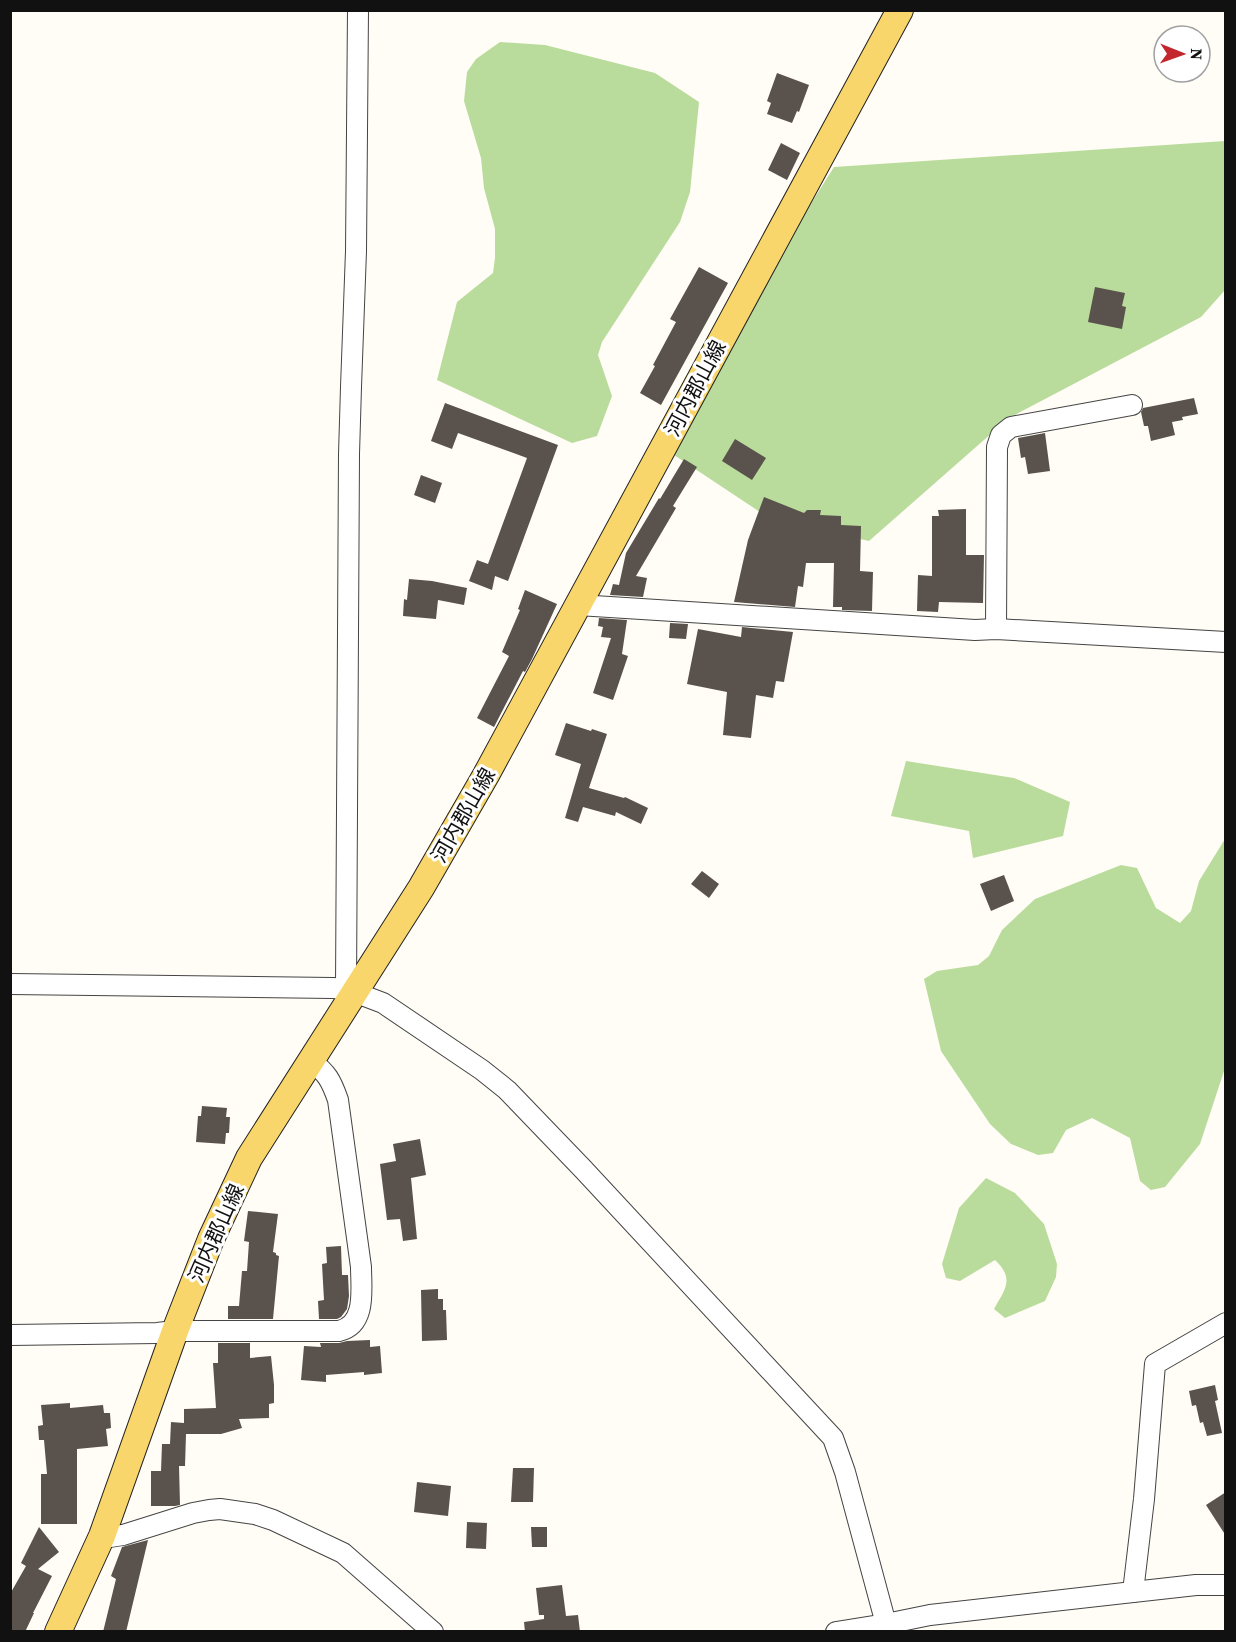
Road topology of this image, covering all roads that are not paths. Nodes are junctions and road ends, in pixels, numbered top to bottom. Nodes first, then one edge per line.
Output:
1 (358, 10) edge
2 (900, 10) edge
3 (1132, 405) dead end
4 (578, 604) junction
5 (996, 628) junction
6 (1226, 642) edge
7 (10, 984) edge
8 (350, 991) junction
9 (311, 1060) junction
10 (1226, 1323) edge
11 (175, 1331) junction
12 (10, 1335) edge
13 (102, 1536) junction
14 (1226, 1585) edge
15 (1133, 1592) junction
16 (885, 1628) edge
17 (58, 1632) edge
18 (433, 1632) edge
19 (836, 1632) edge

1 - 8 street
2 - 4 main road, 河内郡山線
3 - 5 street
4 - 5 street
4 - 8 main road, 河内郡山線
5 - 6 street
7 - 8 street
8 - 9 main road, 河内郡山線
8 - 16 street
9 - 11 main road, 河内郡山線
9 - 11 street
10 - 15 street
11 - 12 street
11 - 13 main road, 河内郡山線
13 - 17 main road, 河内郡山線
13 - 18 street
14 - 15 street
15 - 16 street
16 - 19 street

